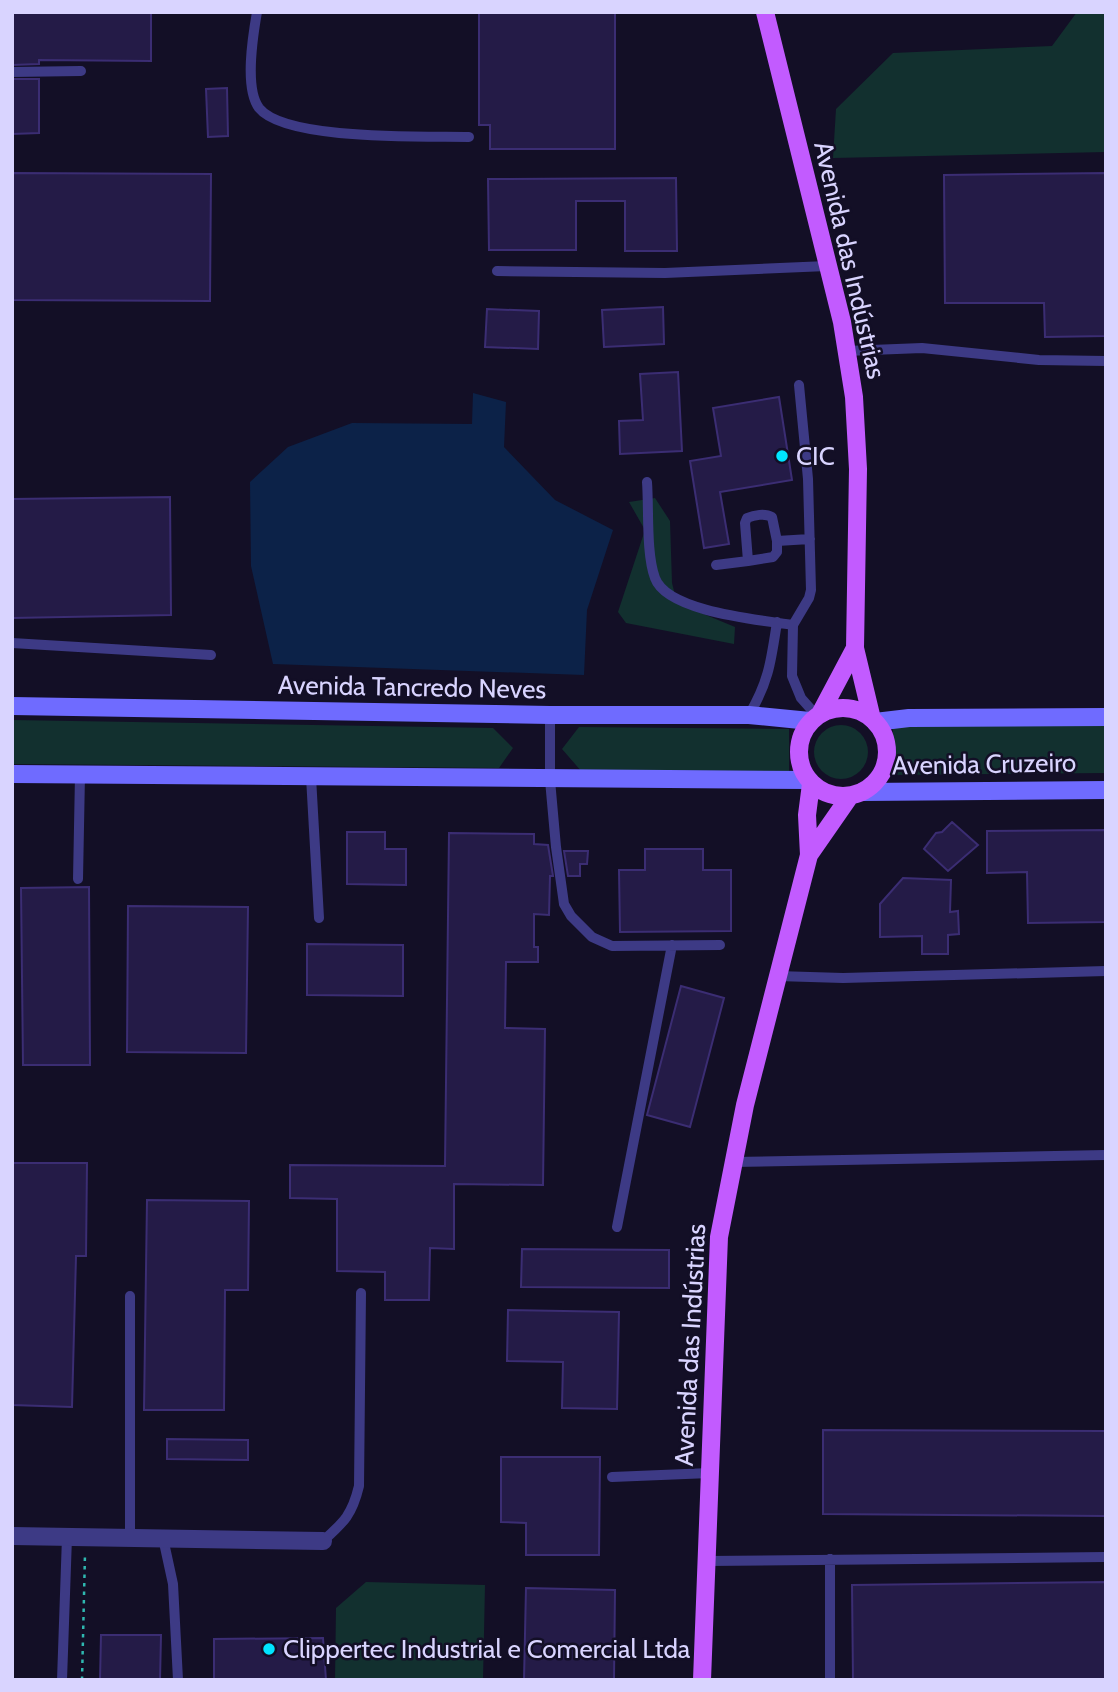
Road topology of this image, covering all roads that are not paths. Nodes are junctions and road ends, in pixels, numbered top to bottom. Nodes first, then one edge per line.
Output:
1 (257, 12) edge
2 (765, 12) edge
3 (81, 71) dead end
4 (12, 72) edge
5 (469, 137) dead end
6 (827, 266) junction
7 (497, 271) dead end
8 (846, 351) junction
9 (1106, 361) edge
10 (799, 385) dead end
11 (648, 482) dead end
12 (810, 539) junction
13 (777, 541) junction
14 (748, 561) junction
15 (716, 565) dead end
16 (777, 622) junction
17 (793, 625) junction
18 (12, 643) edge
19 (855, 648) junction
20 (211, 654) dead end
21 (12, 706) edge
22 (749, 715) junction
23 (550, 716) junction
24 (816, 717) junction
25 (1106, 717) edge
26 (873, 720) junction
27 (12, 774) edge
28 (80, 775) junction
29 (312, 777) junction
30 (550, 780) junction
31 (809, 782) junction
32 (1106, 790) edge
33 (856, 794) junction
34 (809, 855) junction
35 (78, 879) dead end
36 (319, 918) dead end
37 (671, 945) junction
38 (720, 945) dead end
39 (1106, 971) edge
40 (777, 976) junction
41 (1106, 1155) edge
42 (734, 1162) junction
43 (617, 1227) dead end
44 (360, 1293) dead end
45 (130, 1296) dead end
46 (710, 1473) junction
47 (612, 1477) dead end
48 (12, 1536) edge
49 (67, 1537) junction
50 (130, 1538) junction
51 (163, 1538) junction
52 (323, 1541) joint
53 (1106, 1557) edge
54 (830, 1559) junction
55 (707, 1561) junction
56 (62, 1680) edge
57 (178, 1680) edge
58 (702, 1680) edge
59 (830, 1680) edge

1 - 5 lane
2 - 6 main road, Avenida das Indústrias
3 - 4 lane
6 - 7 lane
6 - 8 main road, Avenida das Indústrias
8 - 9 lane
8 - 19 main road, Avenida das Indústrias
10 - 12 lane
11 - 16 lane
12 - 13 lane
12 - 17 lane
13 - 14 lane
13 - 14 lane
14 - 15 lane
16 - 17 lane
16 - 22 lane
17 - 24 lane
18 - 20 lane
19 - 24 main road
19 - 26 main road
21 - 23 main road, Avenida Tancredo Neves
22 - 23 main road, Avenida Tancredo Neves
22 - 24 main road, Avenida Tancredo Neves
23 - 30 lane
24 - 26 main road
24 - 31 main road
25 - 26 main road, Avenida Cruzeiro
26 - 33 main road
27 - 28 main road
28 - 29 main road
28 - 35 lane
29 - 30 main road
29 - 36 lane
30 - 31 main road
30 - 37 lane
31 - 33 main road
31 - 34 main road
32 - 33 main road, Avenida Cruzeiro
33 - 34 main road
34 - 40 main road, Avenida das Indústrias
37 - 38 lane
37 - 43 lane
39 - 40 lane
40 - 42 main road, Avenida das Indústrias
41 - 42 lane
42 - 46 main road, Avenida das Indústrias
44 - 52 lane
45 - 50 lane
46 - 47 lane
46 - 55 main road, Avenida das Indústrias
48 - 49 street
49 - 50 street
49 - 56 lane
50 - 51 street
51 - 52 street
51 - 57 lane
53 - 54 lane
54 - 55 lane
54 - 59 lane
55 - 58 main road, Avenida das Indústrias

